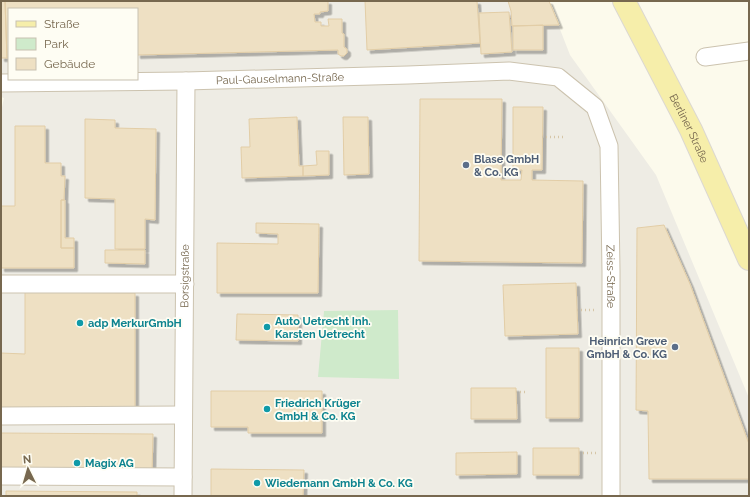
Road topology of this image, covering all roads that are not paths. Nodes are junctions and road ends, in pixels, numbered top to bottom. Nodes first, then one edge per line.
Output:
1 (624, 1) edge
2 (749, 51) edge
3 (705, 57) dead end
4 (558, 77) joint
5 (186, 81) junction
6 (1, 83) edge
7 (749, 259) edge
8 (1, 284) edge
9 (184, 284) junction
10 (1, 416) edge
11 (183, 420) junction
12 (1, 426) edge
13 (1, 476) edge
14 (183, 477) junction
15 (183, 496) edge
16 (611, 496) edge

1 - 7 main road, Berliner Straße
2 - 3 street
4 - 5 street, Paul-Gauselmann-Straße
4 - 16 street, Zeiss-Straße
5 - 6 street, Paul-Gauselmann-Straße
5 - 9 street, Borsigstraße
8 - 9 street
9 - 11 street, Borsigstraße
10 - 11 street
11 - 12 street
11 - 14 street, Borsigstraße
13 - 14 street
14 - 15 street, Borsigstraße

